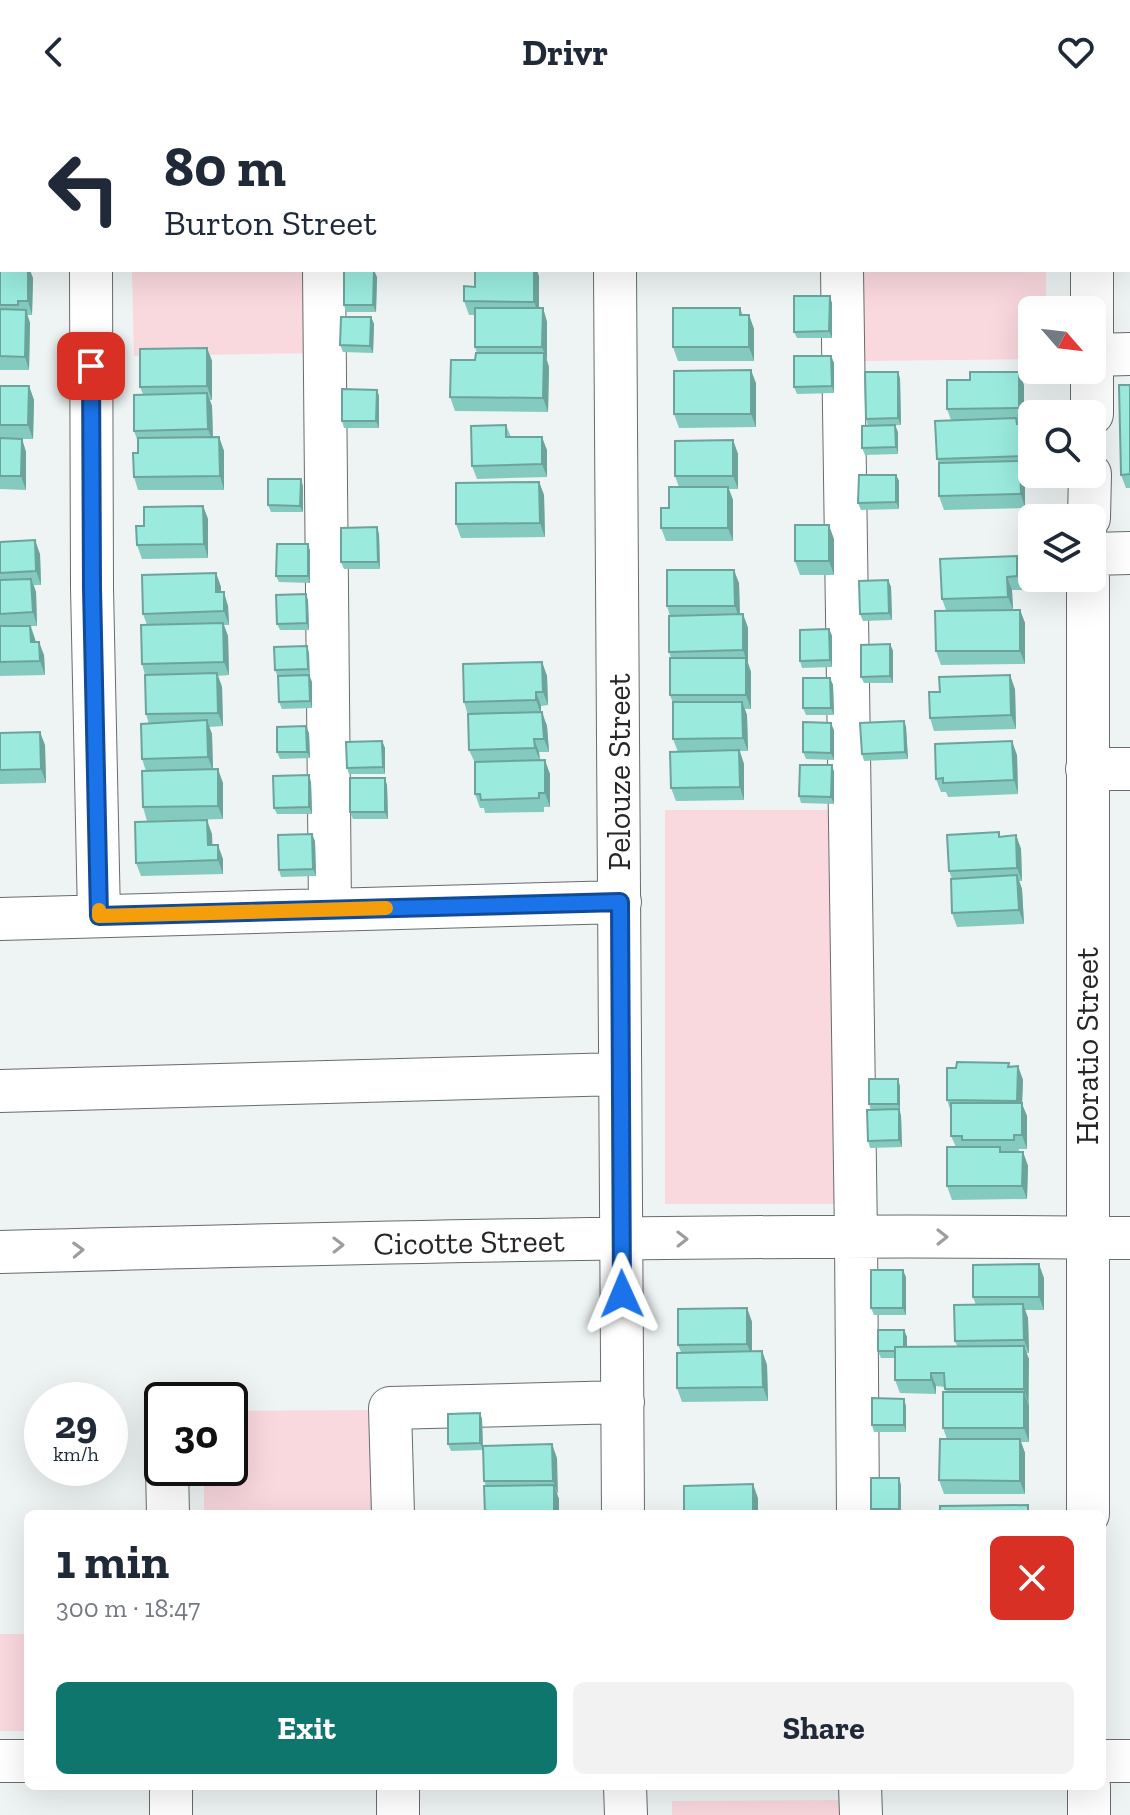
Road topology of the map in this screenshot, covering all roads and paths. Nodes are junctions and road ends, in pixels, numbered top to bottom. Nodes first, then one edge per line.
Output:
1 (91, 272) edge
2 (324, 272) edge
3 (615, 272) edge
4 (842, 272) edge
5 (1092, 272) edge
6 (1092, 296) edge
7 (1130, 354) edge
8 (1106, 355) edge
9 (1130, 553) edge
10 (1106, 554) edge
11 (1088, 592) edge
12 (1087, 769) junction
13 (1130, 769) edge
14 (620, 902) junction
15 (330, 910) junction
16 (99, 916) junction
17 (0, 919) edge
18 (620, 1074) junction
19 (0, 1091) edge
20 (856, 1237) junction
21 (1087, 1237) junction
22 (1130, 1238) edge
23 (621, 1239) junction
24 (0, 1252) edge
25 (623, 1402) junction
26 (167, 1486) edge
27 (168, 1510) edge
28 (393, 1510) edge
29 (623, 1510) edge
30 (858, 1510) edge
31 (1088, 1510) edge
32 (0, 1761) edge
33 (24, 1761) edge
34 (1106, 1761) edge
35 (1130, 1761) edge
36 (171, 1790) edge
37 (398, 1790) edge
38 (625, 1790) edge
39 (860, 1790) edge
40 (1089, 1790) edge
41 (171, 1815) edge
42 (398, 1815) edge
43 (626, 1815) edge
44 (861, 1815) edge
45 (1089, 1815) edge

1 - 16 street
2 - 15 street
3 - 14 street, Pelouze Street
4 - 20 street
5 - 6 street
7 - 8 street
9 - 10 street
11 - 12 street, Horatio Street
12 - 13 street
12 - 21 street, Horatio Street
14 - 15 street
14 - 18 street, Pelouze Street
15 - 16 street
16 - 17 street
18 - 19 street
18 - 23 street, Pelouze Street
20 -> 21 street, Cicotte Street
23 -> 20 street, Cicotte Street
20 - 30 street
21 - 22 street, Cicotte Street
21 - 31 street, Horatio Street
24 -> 23 street, Cicotte Street
23 - 25 street, Pelouze Street
25 - 28 street
25 - 29 street, Pelouze Street
26 - 27 street
32 - 33 street
34 - 35 street
36 - 41 street
37 - 42 street
38 - 43 street
39 - 44 street
40 - 45 street

